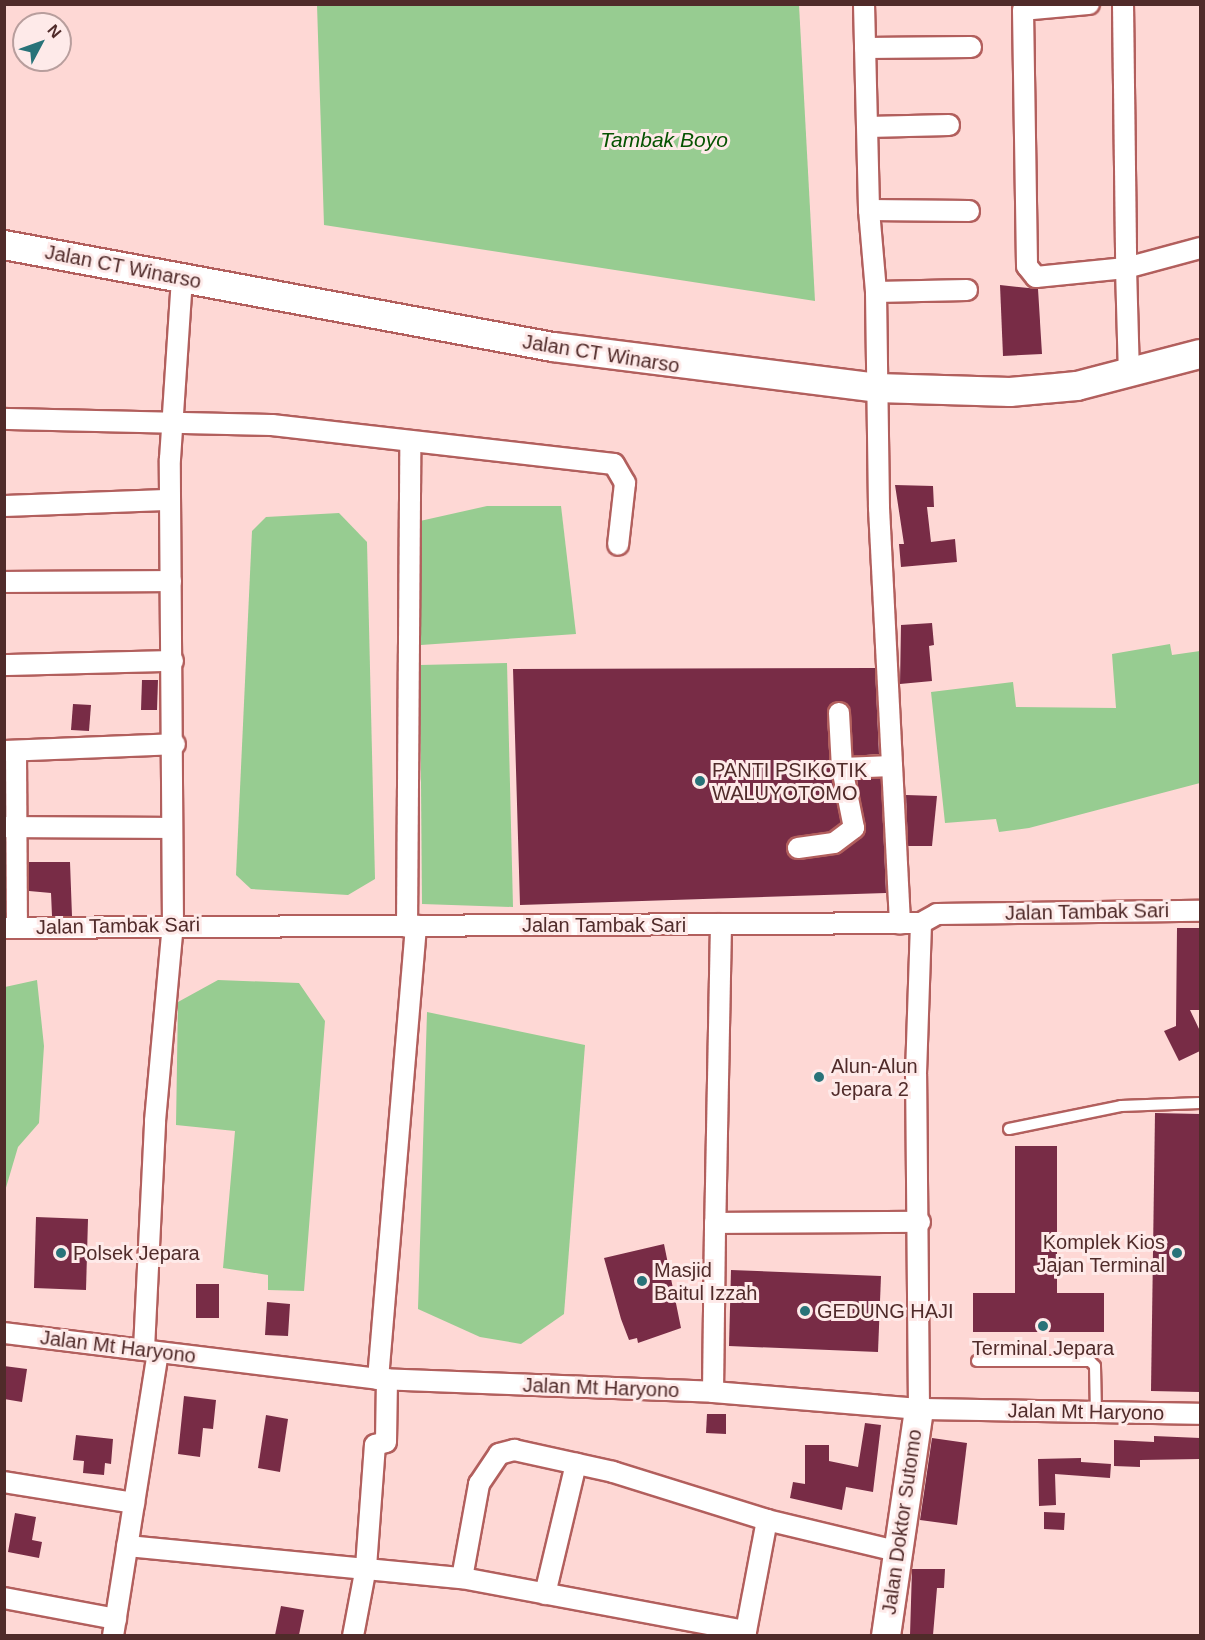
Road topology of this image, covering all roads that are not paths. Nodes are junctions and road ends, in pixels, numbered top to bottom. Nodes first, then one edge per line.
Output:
1 (864, 4) edge
2 (1089, 4) edge
3 (1124, 4) edge
4 (1023, 7) edge
5 (971, 47) dead end
6 (866, 48) junction
7 (949, 125) dead end
8 (868, 127) junction
9 (868, 210) junction
10 (969, 211) dead end
11 (4, 245) edge
12 (1200, 248) edge
13 (1126, 268) junction
14 (182, 277) junction
15 (967, 290) dead end
16 (876, 292) junction
17 (1200, 354) edge
18 (1130, 374) junction
19 (877, 388) junction
20 (4, 419) edge
21 (172, 425) junction
22 (410, 443) junction
23 (169, 500) junction
24 (4, 506) edge
25 (618, 545) dead end
26 (171, 580) junction
27 (4, 582) edge
28 (173, 661) junction
29 (4, 664) edge
30 (839, 713) dead end
31 (175, 744) junction
32 (10, 751) edge
33 (892, 766) junction
34 (842, 768) junction
35 (11, 827) edge
36 (170, 828) junction
37 (798, 848) dead end
38 (1200, 911) edge
39 (900, 923) junction
40 (921, 923) junction
41 (721, 924) junction
42 (173, 925) junction
43 (411, 926) junction
44 (11, 928) edge
45 (1200, 1104) edge
46 (1009, 1129) dead end
47 (920, 1222) junction
48 (715, 1223) junction
49 (4, 1333) edge
50 (151, 1351) junction
51 (977, 1360) dead end
52 (383, 1379) junction
53 (713, 1392) junction
54 (918, 1410) junction
55 (1096, 1413) junction
56 (1200, 1414) edge
57 (576, 1464) junction
58 (4, 1482) edge
59 (134, 1503) junction
60 (767, 1520) junction
61 (127, 1546) junction
62 (896, 1551) junction
63 (366, 1567) junction
64 (462, 1578) junction
65 (545, 1594) junction
66 (4, 1598) edge
67 (114, 1627) edge
68 (680, 1627) edge
69 (745, 1633) edge
70 (353, 1635) edge
71 (886, 1635) edge

1 - 6 street
2 - 4 street
3 - 13 street
4 - 13 street
5 - 6 street
6 - 8 street
7 - 8 street
8 - 9 street
9 - 10 street
9 - 16 street
11 - 14 street, Jalan CT Winarso
12 - 13 street
13 - 18 street
14 - 19 street, Jalan CT Winarso
14 - 21 street
15 - 16 street
16 - 19 street
17 - 18 street, Jalan CT Winarso
18 - 19 street, Jalan CT Winarso
19 - 33 street
20 - 21 street
21 - 22 street
21 - 23 street
22 - 25 street
22 - 43 street
23 - 24 street
23 - 26 street
26 - 27 street
26 - 28 street
28 - 29 street
28 - 31 street
30 - 34 street
31 - 32 street
31 - 36 street
32 - 35 street
33 - 34 street
33 - 39 street
34 - 37 street
35 - 36 street
35 - 44 street
36 - 42 street
38 - 40 street, Jalan Tambak Sari
39 - 40 street, Jalan Tambak Sari
39 - 41 street, Jalan Tambak Sari
40 - 47 street
41 - 43 street, Jalan Tambak Sari
41 - 48 street
42 - 43 street, Jalan Tambak Sari
42 - 44 street, Jalan Tambak Sari
42 - 50 street
43 - 52 street
45 - 46 lane
47 - 48 street
47 - 54 street
48 - 53 street
49 - 50 street, Jalan Mt Haryono
50 - 52 street, Jalan Mt Haryono
50 - 59 street
51 - 55 lane
52 - 53 street, Jalan Mt Haryono
52 - 63 street
53 - 54 street, Jalan Mt Haryono
54 - 55 street, Jalan Mt Haryono
54 - 62 street, Jalan Doktor Sutomo
55 - 56 street, Jalan Mt Haryono
57 - 60 street
57 - 64 street
57 - 65 street
58 - 59 street
59 - 61 street
60 - 62 street
60 - 69 street
61 - 63 street
61 - 67 street
62 - 71 street, Jalan Doktor Sutomo
63 - 64 street
63 - 70 street
64 - 65 street
65 - 68 street
66 - 67 street
68 - 69 street

